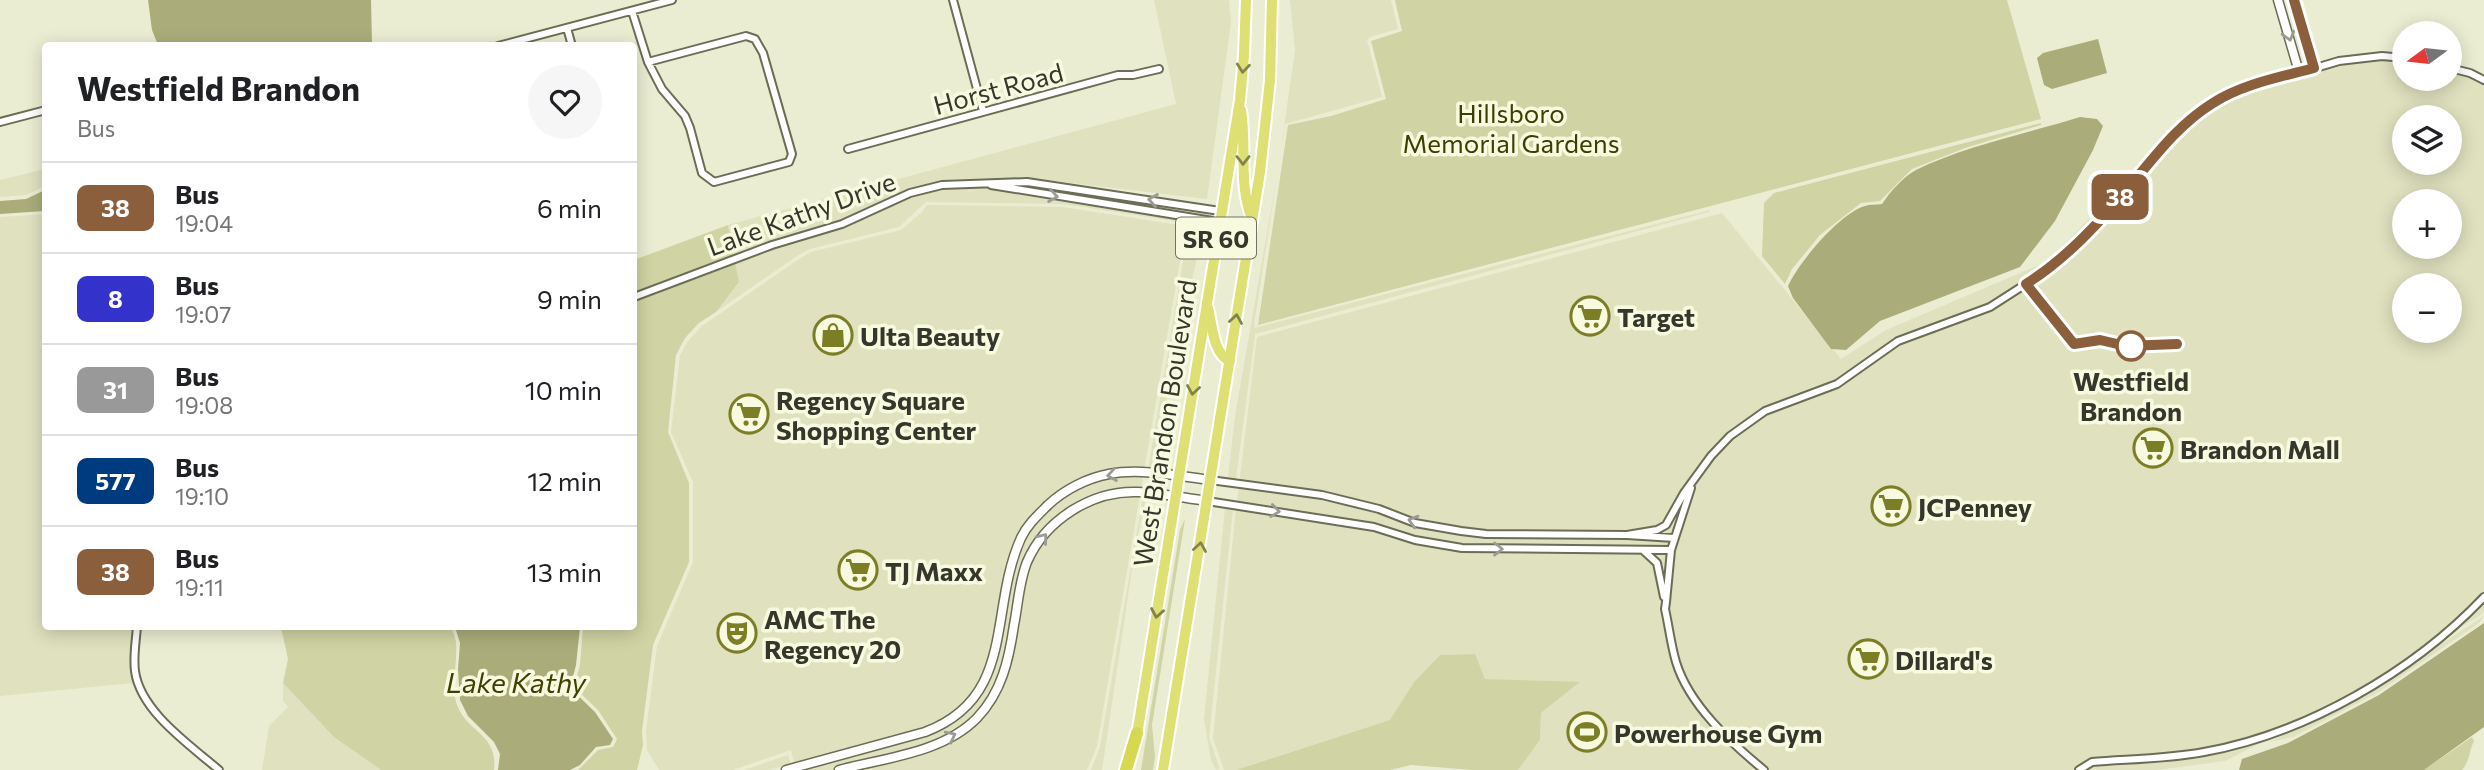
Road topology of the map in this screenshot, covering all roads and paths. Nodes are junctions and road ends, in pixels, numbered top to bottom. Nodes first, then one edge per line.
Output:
1 (672, 0) edge
2 (953, 0) edge
3 (1246, 0) edge
4 (1272, 0) edge
5 (2278, 0) edge
6 (2294, 0) edge
7 (632, 11) junction
8 (567, 28) junction
9 (513, 42) edge
10 (571, 42) edge
11 (2392, 57) edge
12 (648, 62) junction
13 (2314, 68) junction
14 (1159, 69) dead end
15 (2462, 71) edge
16 (2300, 72) junction
17 (2484, 80) edge
18 (1240, 100) junction
19 (42, 111) edge
20 (983, 111) junction
21 (0, 122) edge
22 (848, 149) dead end
23 (986, 183) junction
24 (1219, 217) junction
25 (1252, 219) junction
26 (637, 296) edge
27 (1206, 301) junction
28 (1230, 361) junction
29 (1180, 477) junction
30 (1210, 480) junction
31 (1693, 482) junction
32 (1176, 497) junction
33 (1207, 501) junction
34 (1627, 535) junction
35 (1674, 538) junction
36 (1643, 550) junction
37 (1671, 550) junction
38 (2484, 597) edge
39 (1666, 602) junction
40 (137, 630) edge
41 (998, 636) junction
42 (1012, 639) junction
43 (1137, 733) joint
44 (911, 737) junction
45 (915, 750) junction
46 (205, 760) junction
47 (806, 767) edge
48 (210, 770) edge
49 (219, 770) edge
50 (786, 770) edge
51 (839, 770) edge
52 (1128, 770) edge
53 (1163, 770) edge
54 (1764, 770) edge
55 (2079, 770) edge

1 - 7 street
2 - 20 street
3 -> 18 highway, West Brandon Boulevard / SR 60
4 - 25 highway, West Brandon Boulevard / SR 60
5 -> 16 street
6 - 13 street
7 - 8 street
7 - 12 street
8 - 9 street
8 - 10 street
11 - 13 street
12 - 12 street
13 - 16 street
14 - 20 street, Horst Road
15 - 17 street
16 - 31 street
18 - 24 highway, West Brandon Boulevard / SR 60
18 -> 25 highway
19 - 21 street
20 - 22 street, Horst Road
23 -> 24 street, Lake Kathy Drive
24 -> 23 street, Lake Kathy Drive
23 - 26 street, Lake Kathy Drive
24 - 27 highway, West Brandon Boulevard / SR 60
28 -> 25 highway, West Brandon Boulevard / SR 60
27 - 28 highway
27 -> 29 highway, West Brandon Boulevard / SR 60
28 - 30 highway, West Brandon Boulevard / SR 60
29 - 30 street
29 - 32 highway, West Brandon Boulevard / SR 60
29 -> 41 street
30 - 33 highway, West Brandon Boulevard / SR 60
34 -> 30 street
31 - 34 street
31 - 35 street
32 - 33 street
42 -> 32 street
32 -> 43 highway, West Brandon Boulevard / SR 60
33 -> 36 street
53 -> 33 highway, West Brandon Boulevard / SR 60
34 - 35 street
35 - 37 street
36 - 37 street
36 - 39 street
37 - 39 street
38 - 55 street
39 - 54 street
40 - 46 street
41 - 42 street
41 - 44 street
45 -> 42 street
43 - 52 highway
44 - 45 street
44 - 47 street
45 - 51 street
46 - 48 street
46 - 49 street
47 - 50 street

